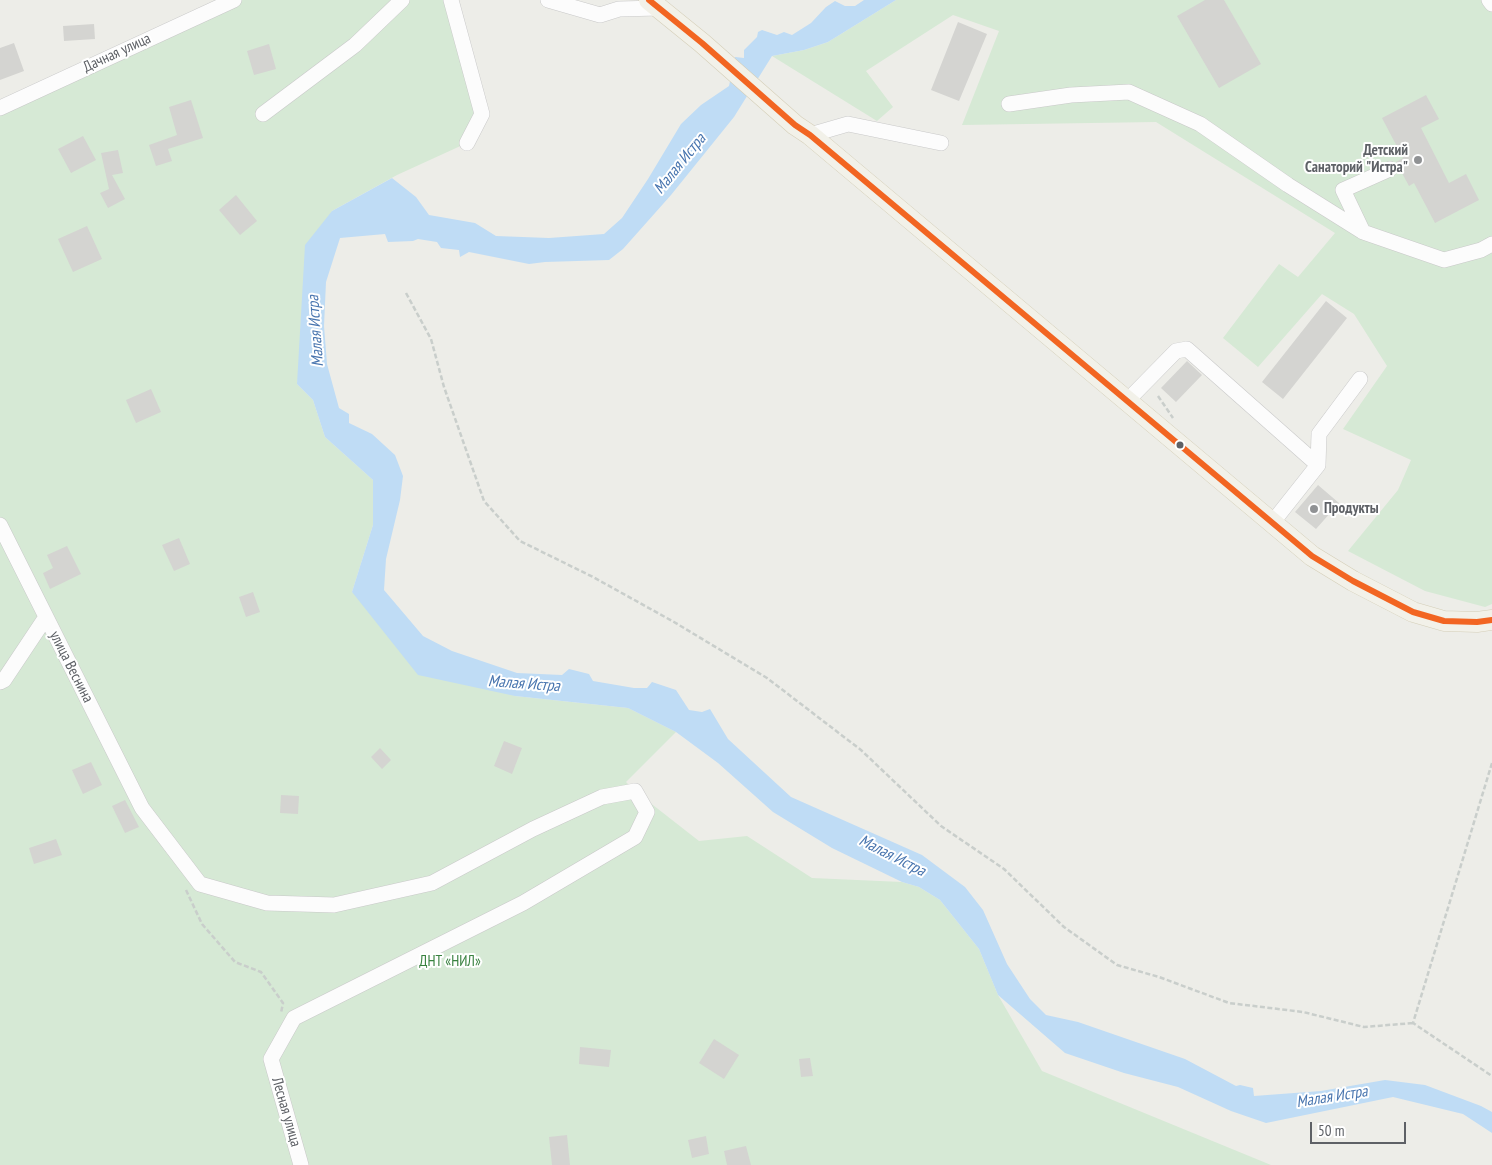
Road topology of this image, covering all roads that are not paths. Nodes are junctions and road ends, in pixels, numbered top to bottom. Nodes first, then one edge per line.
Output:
1 (234, 0) edge
2 (402, 0) edge
3 (450, 0) edge
4 (548, 0) edge
5 (1489, 0) edge
6 (654, 4) edge
7 (1492, 4) edge
8 (1009, 104) dead end
9 (0, 108) edge
10 (263, 114) dead end
11 (802, 130) junction
12 (467, 142) dead end
13 (942, 143) dead end
14 (1390, 169) dead end
15 (1363, 232) junction
16 (1492, 244) edge
17 (1360, 380) dead end
18 (1126, 402) junction
19 (1318, 465) junction
20 (1272, 523) junction
21 (0, 525) edge
22 (46, 617) junction
23 (1492, 620) edge
24 (0, 682) edge
25 (271, 1059) joint
26 (301, 1165) edge

1 - 9 street, Дачная улица
2 - 10 street
3 - 12 street
4 - 6 street
5 - 7 street
6 - 11 main road
8 - 15 street
11 - 13 street
11 - 18 main road
14 - 15 street
15 - 16 street
17 - 19 street
18 - 19 street
18 - 20 main road
19 - 20 street
20 - 23 main road
21 - 22 street, улица Веснина
22 - 24 street
22 - 25 street, улица Веснина
25 - 26 street, Лесная улица

